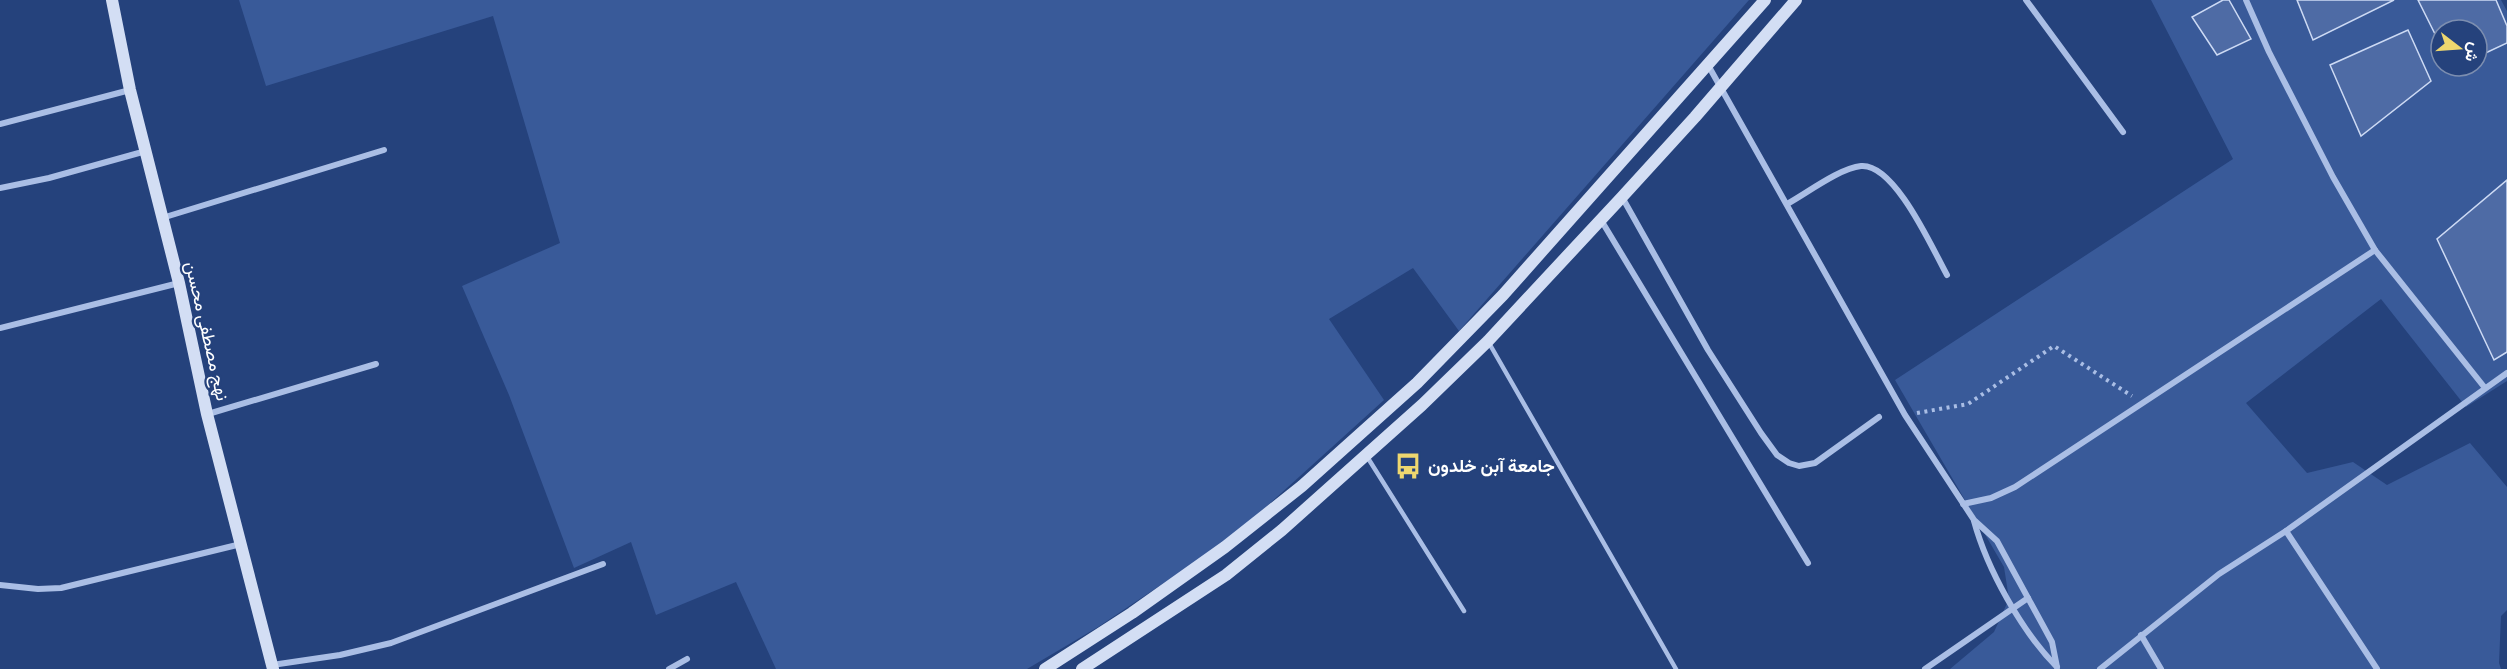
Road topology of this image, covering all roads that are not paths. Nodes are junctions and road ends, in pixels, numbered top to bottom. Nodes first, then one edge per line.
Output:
1 (112, 0) edge
2 (1765, 0) edge
3 (1796, 0) edge
4 (2026, 0) edge
5 (2246, 0) edge
6 (1708, 65) junction
7 (1720, 87) junction
8 (130, 90) junction
9 (0, 124) edge
10 (2123, 132) dead end
11 (384, 150) dead end
12 (147, 151) junction
13 (0, 188) edge
14 (1622, 197) junction
15 (1787, 204) junction
16 (161, 218) junction
17 (1600, 219) junction
18 (2375, 250) junction
19 (1947, 275) dead end
20 (178, 283) junction
21 (0, 328) edge
22 (1488, 341) junction
23 (376, 364) dead end
24 (2507, 373) edge
25 (2485, 388) junction
26 (207, 414) junction
27 (1879, 417) dead end
28 (1366, 455) junction
29 (1963, 504) junction
30 (1974, 520) junction
31 (2286, 531) junction
32 (241, 544) junction
33 (1808, 563) dead end
34 (603, 564) dead end
35 (0, 585) edge
36 (2028, 598) junction
37 (2014, 609) junction
38 (1464, 611) dead end
39 (2141, 635) junction
40 (687, 659) dead end
41 (273, 667) edge
42 (2057, 668) edge
43 (669, 669) edge
44 (1045, 669) edge
45 (1082, 669) edge
46 (1676, 669) edge
47 (1925, 669) edge
48 (2100, 669) edge
49 (2161, 669) edge
50 (2377, 669) edge

1 - 8 main road, نهج مصطفى محسن
2 - 6 main road
3 - 7 main road
4 - 10 street
5 - 18 street
6 - 7 street
6 - 44 main road
7 - 14 main road
7 - 15 street
8 - 9 street
8 - 12 main road, نهج مصطفى محسن
11 - 16 street
12 - 13 street
12 - 16 main road, نهج مصطفى محسن
14 - 17 main road
14 - 27 street
15 - 19 street
15 - 29 street
16 - 20 main road, نهج مصطفى محسن
17 - 22 main road
17 - 33 street
18 - 25 street
18 - 29 street
20 - 21 street
20 - 26 main road, نهج مصطفى محسن
22 - 28 main road
22 - 46 lane
23 - 26 street
24 - 25 street
25 - 31 street
26 - 32 main road, نهج مصطفى محسن
28 - 38 lane
28 - 45 main road
29 - 30 street
30 - 36 street
30 - 37 street
31 - 39 street
31 - 50 street
32 - 35 street
32 - 41 main road, نهج مصطفى محسن
34 - 41 street
36 - 37 street
36 - 42 street
37 - 42 street
37 - 47 street
39 - 48 street
39 - 49 street
40 - 43 street

